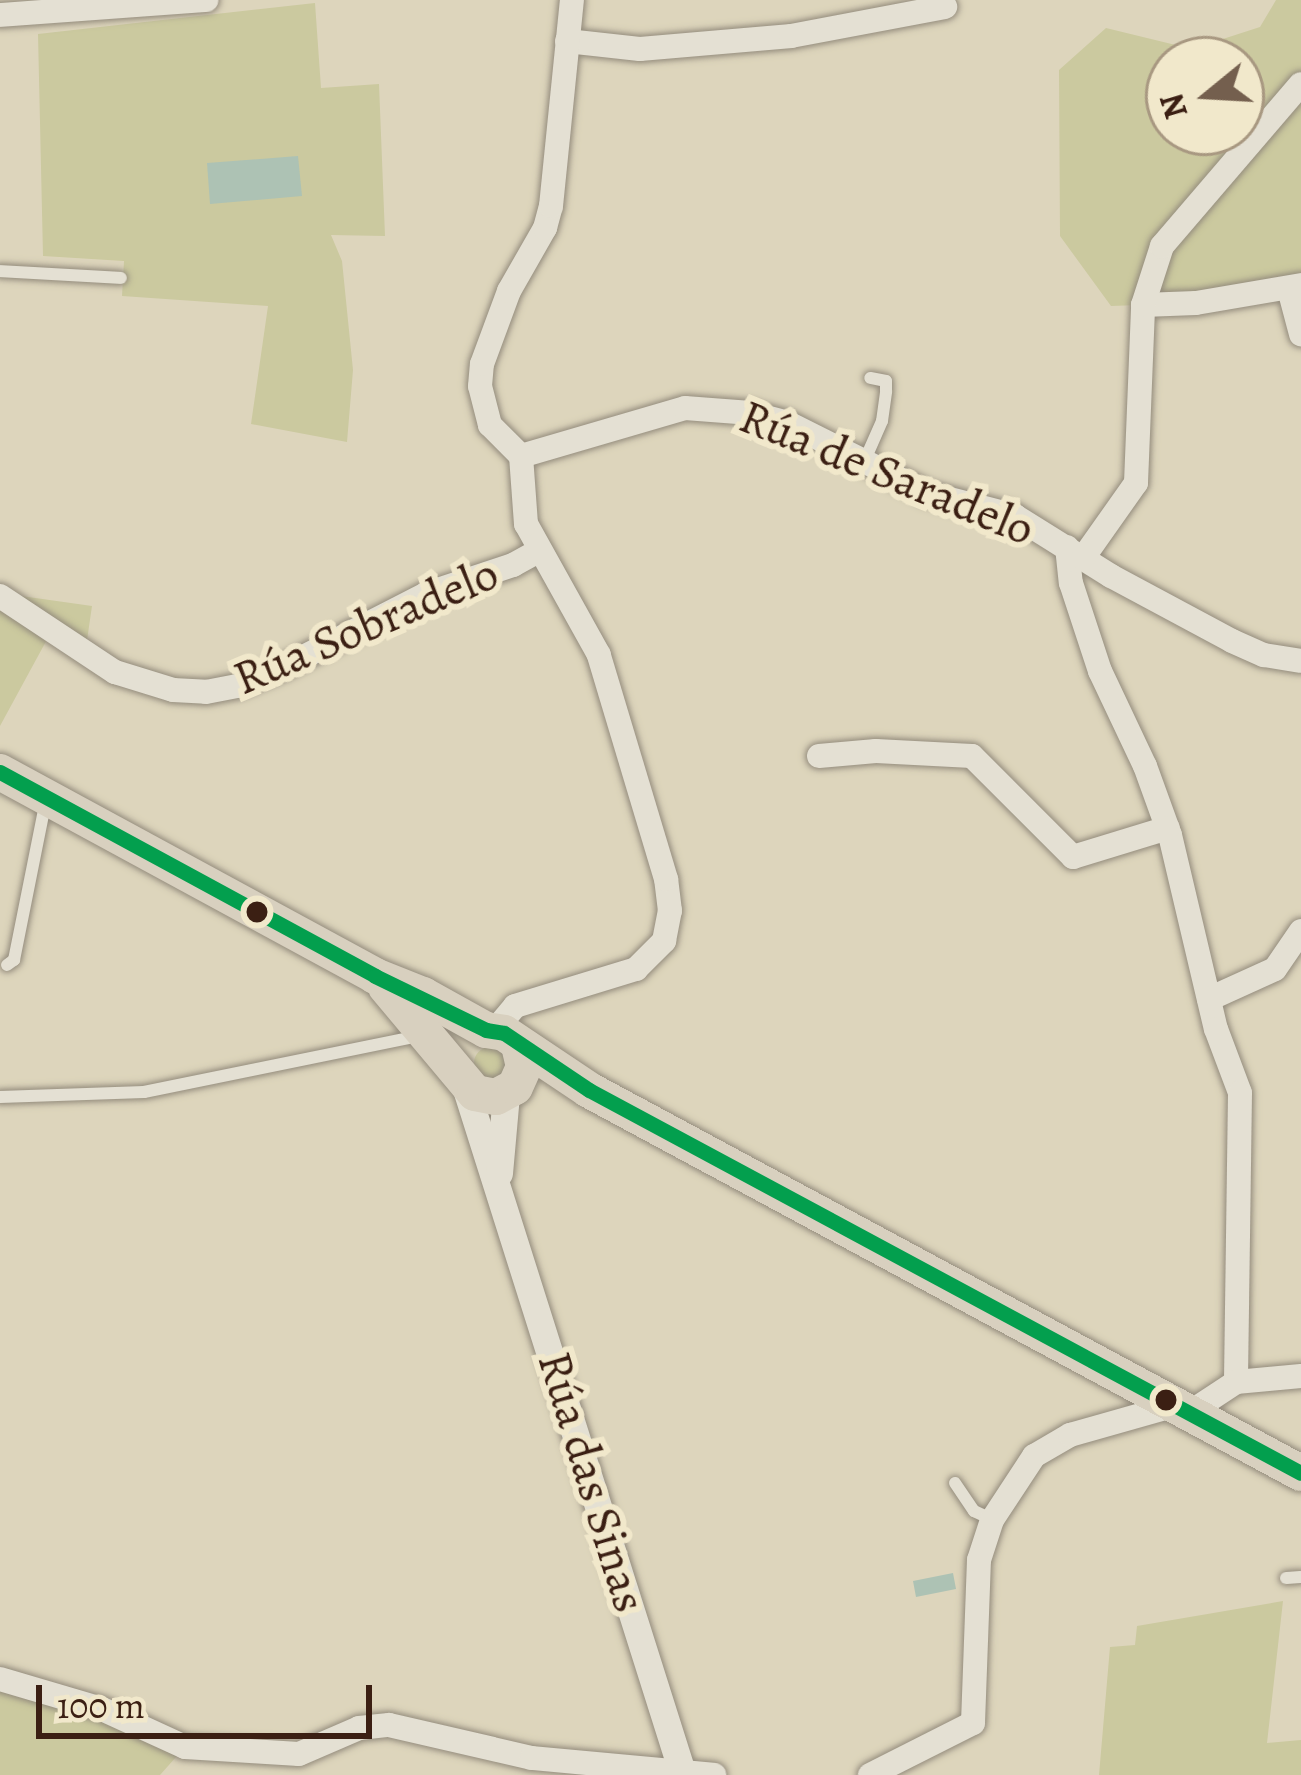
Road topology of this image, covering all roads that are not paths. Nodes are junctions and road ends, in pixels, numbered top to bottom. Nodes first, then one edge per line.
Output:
1 (206, 0) edge
2 (572, 0) edge
3 (945, 7) dead end
4 (0, 15) edge
5 (567, 41) junction
6 (1301, 84) edge
7 (0, 271) edge
8 (121, 278) dead end
9 (1295, 287) edge
10 (1143, 305) junction
11 (1301, 334) edge
12 (870, 378) dead end
13 (520, 456) junction
14 (863, 464) junction
15 (538, 550) junction
16 (1075, 553) junction
17 (0, 596) edge
18 (1301, 661) edge
19 (819, 756) dead end
20 (0, 772) edge
21 (47, 797) junction
22 (1168, 828) junction
23 (1301, 931) edge
24 (7, 964) dead end
25 (375, 976) junction
26 (1209, 999) junction
27 (428, 1032) junction
28 (500, 1035) junction
29 (461, 1077) junction
30 (589, 1090) junction
31 (510, 1091) junction
32 (0, 1097) edge
33 (501, 1189) junction
34 (1301, 1376) edge
35 (1236, 1382) junction
36 (1182, 1409) junction
37 (1301, 1473) edge
38 (955, 1483) dead end
39 (992, 1520) junction
40 (0, 1679) edge
41 (683, 1773) edge
42 (714, 1775) edge
43 (870, 1775) edge

1 - 4 street
2 - 5 street
3 - 5 street
5 - 13 street
6 - 10 street
7 - 8 lane
9 - 10 street
9 - 11 street
10 - 16 street
12 - 14 lane
13 - 14 street, Rúa de Saradelo
13 - 15 street, Rúa Sobradelo
14 - 16 street, Rúa de Saradelo
15 - 17 street, Rúa Sobradelo
15 - 28 street, Rúa Sobradelo
16 - 18 street, Rúa de Saradelo
16 - 22 street
19 - 22 street
20 - 21 main road
21 - 24 lane
21 - 25 main road
22 - 26 street
23 - 26 street
25 - 27 main road
25 - 28 main road
26 - 35 street
27 - 29 main road
27 - 32 lane
28 - 29 main road
28 - 30 main road
28 - 31 main road
29 - 31 main road
29 - 33 street, Rúa das Sinas
30 - 31 main road
30 - 36 main road
31 - 33 street, Rúa das Sinas
33 - 41 street, Rúa das Sinas
34 - 35 street
35 - 36 street
36 - 37 main road
36 - 39 street
38 - 39 lane
39 - 43 street
40 - 41 street
41 - 42 street

